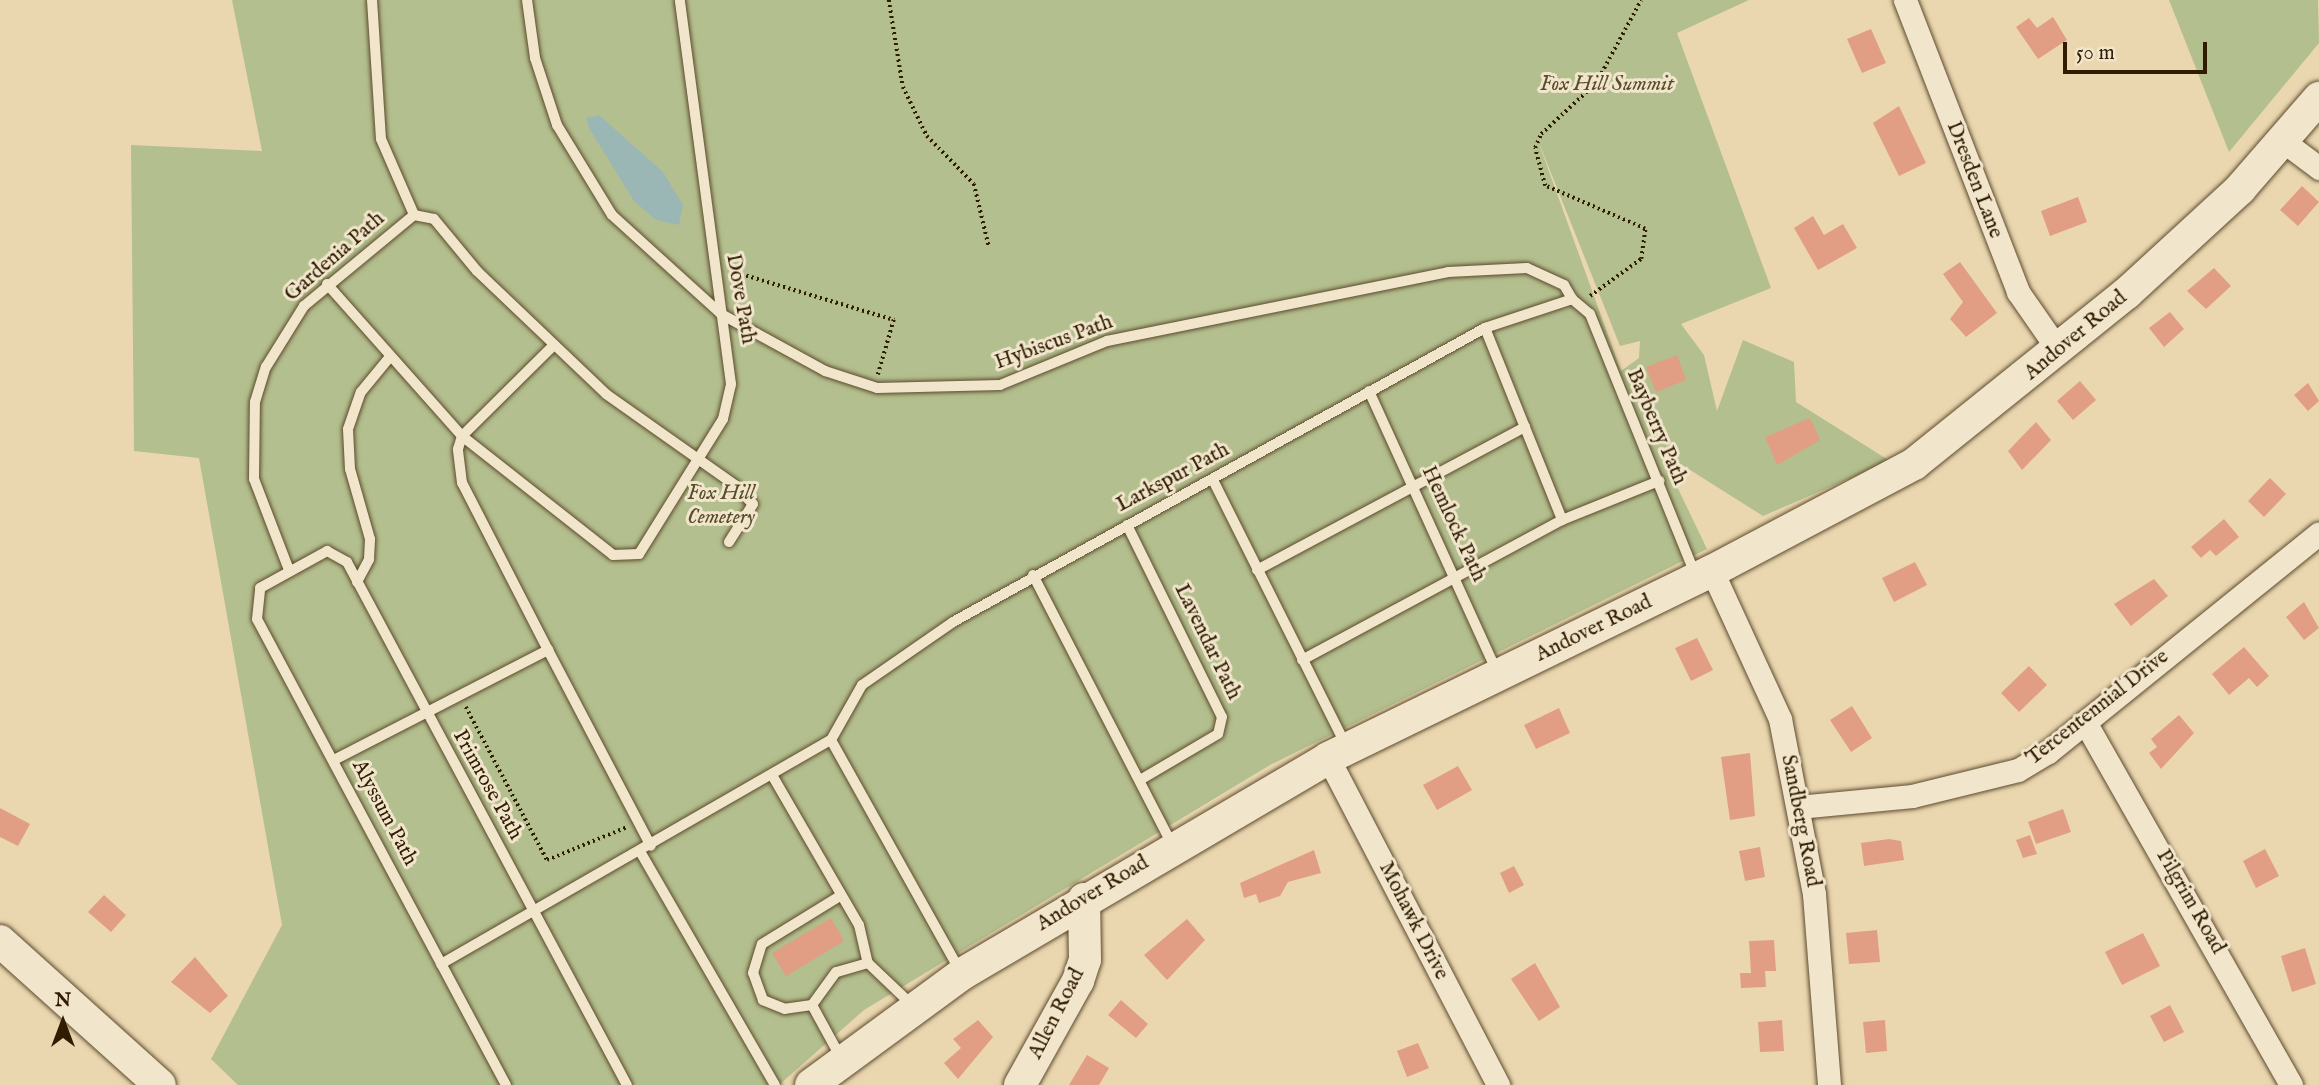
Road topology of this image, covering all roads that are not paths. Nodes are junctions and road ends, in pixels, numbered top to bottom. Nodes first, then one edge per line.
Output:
1 (372, 0) edge
2 (527, 0) edge
3 (680, 0) edge
4 (1905, 0) edge
5 (2319, 98) edge
6 (2283, 141) junction
7 (2319, 168) edge
8 (414, 215) junction
9 (327, 284) junction
10 (1572, 299) junction
11 (721, 314) junction
12 (1485, 328) junction
13 (552, 347) junction
14 (2059, 351) junction
15 (389, 358) junction
16 (1368, 391) junction
17 (1525, 427) junction
18 (463, 436) junction
19 (697, 461) junction
20 (1213, 480) junction
21 (1659, 481) junction
22 (1414, 485) junction
23 (1562, 520) junction
24 (1127, 525) junction
25 (729, 542) dead end
26 (2314, 546) edge
27 (289, 570) junction
28 (1256, 570) junction
29 (1033, 575) junction
30 (1456, 575) junction
31 (1704, 575) junction
32 (357, 582) junction
33 (548, 650) junction
34 (1302, 660) junction
35 (1498, 675) junction
36 (425, 713) junction
37 (2085, 722) junction
38 (831, 740) junction
39 (1338, 753) junction
40 (334, 760) junction
41 (772, 775) junction
42 (1140, 780) junction
43 (1798, 807) junction
44 (1173, 847) junction
45 (646, 849) junction
46 (840, 896) junction
47 (1084, 899) junction
48 (534, 912) junction
49 (0, 941) edge
50 (868, 963) junction
51 (441, 964) junction
52 (962, 974) junction
53 (812, 1005) junction
54 (914, 1007) junction
55 (842, 1060) junction
56 (625, 1084) edge
57 (160, 1085) edge
58 (506, 1085) edge
59 (775, 1085) edge
60 (811, 1085) edge
61 (1020, 1085) edge
62 (1498, 1085) edge
63 (1829, 1085) edge
64 (2291, 1085) edge

1 - 8 lane
2 - 11 lane, Hybiscus Path
3 - 11 lane, Dove Path
4 - 14 street, Dresden Lane
5 - 6 main road, Andover Road
6 - 7 street
6 - 14 main road, Andover Road
8 - 9 lane, Gardenia Path
8 - 13 lane
9 - 15 lane
9 - 27 lane, Gardenia Path
10 - 11 lane, Hybiscus Path
10 - 12 lane, Larkspur Path
10 - 21 lane, Bayberry Path
11 - 19 lane, Dove Path
12 - 16 lane, Larkspur Path
12 - 17 lane
13 - 18 lane
13 - 19 lane
14 - 31 main road, Andover Road
15 - 18 lane
15 - 32 lane
16 - 20 lane, Larkspur Path
16 - 22 lane, Hemlock Path
17 - 22 lane
17 - 23 lane
18 - 19 lane, Dove Path
18 - 33 lane
19 - 25 lane
20 - 24 lane, Larkspur Path
20 - 28 lane
21 - 23 lane
21 - 31 lane, Bayberry Path
22 - 28 lane
22 - 30 lane, Hemlock Path
23 - 30 lane
24 - 29 lane, Larkspur Path
24 - 42 lane, Lavendar Path
26 - 37 street, Tercentennial Drive
27 - 32 lane, Primrose Path
27 - 40 lane, Alyssum Path
28 - 34 lane
29 - 38 lane, Larkspur Path
29 - 42 lane
30 - 34 lane
30 - 35 lane, Hemlock Path
31 - 35 main road, Andover Road
31 - 43 street, Sandberg Road
32 - 36 lane, Primrose Path
33 - 36 lane
33 - 45 lane
34 - 39 lane
35 - 39 main road, Andover Road
36 - 40 lane
36 - 48 lane, Primrose Path
37 - 43 street, Tercentennial Drive
37 - 64 street, Pilgrim Road
38 - 41 lane
38 - 52 lane
39 - 44 main road, Andover Road
39 - 62 street, Mohawk Drive
40 - 51 lane, Alyssum Path
41 - 45 lane
41 - 46 lane
42 - 44 lane
43 - 63 street, Sandberg Road
44 - 47 main road, Andover Road
45 - 48 lane
45 - 59 lane
46 - 50 lane
46 - 53 lane
47 - 52 main road, Andover Road
47 - 61 main road, Allen Road
48 - 51 lane
48 - 56 lane, Primrose Path
49 - 57 main road
50 - 53 lane
50 - 54 lane
51 - 58 lane, Alyssum Path
52 - 54 main road, Andover Road
53 - 55 lane
54 - 55 main road, Andover Road
55 - 60 main road, Andover Road

